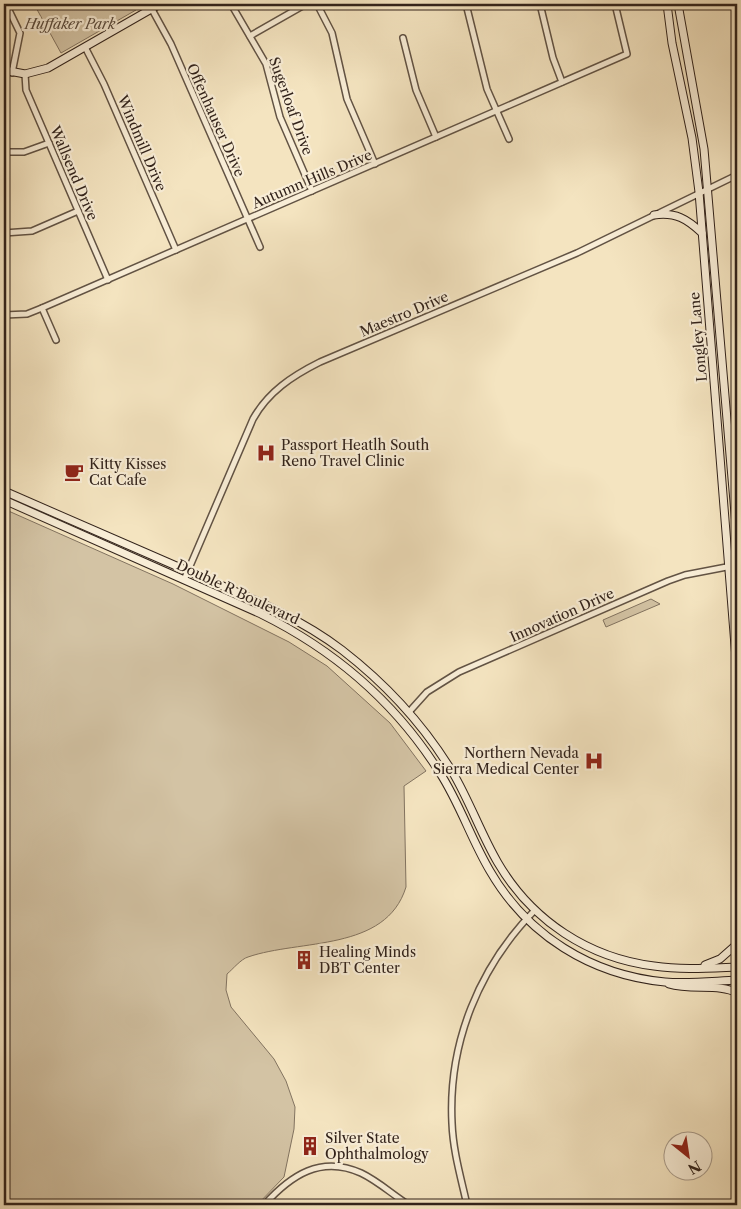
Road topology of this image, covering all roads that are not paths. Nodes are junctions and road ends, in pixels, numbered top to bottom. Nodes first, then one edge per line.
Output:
1 (6, 4) edge
2 (160, 4) edge
3 (231, 4) edge
4 (306, 4) edge
5 (317, 4) edge
6 (466, 4) edge
7 (540, 4) edge
8 (615, 4) edge
9 (667, 4) edge
10 (678, 4) edge
11 (150, 6) edge
12 (250, 36) junction
13 (403, 38) dead end
14 (85, 47) junction
15 (4, 70) edge
16 (12, 73) junction
17 (25, 74) junction
18 (562, 82) junction
19 (497, 111) junction
20 (436, 137) junction
21 (509, 138) dead end
22 (49, 143) junction
23 (4, 152) edge
24 (375, 164) junction
25 (737, 175) edge
26 (708, 188) junction
27 (312, 191) junction
28 (699, 192) junction
29 (78, 211) junction
30 (654, 215) junction
31 (247, 219) junction
32 (702, 232) junction
33 (4, 233) edge
34 (260, 247) dead end
35 (176, 250) junction
36 (108, 280) junction
37 (42, 308) junction
38 (4, 315) edge
39 (56, 340) dead end
40 (4, 491) edge
41 (4, 500) edge
42 (737, 537) edge
43 (737, 565) edge
44 (729, 567) junction
45 (188, 571) junction
46 (184, 580) junction
47 (737, 671) edge
48 (408, 712) junction
49 (535, 910) junction
50 (527, 919) junction
51 (737, 944) edge
52 (737, 966) edge
53 (692, 968) junction
54 (737, 980) edge
55 (657, 981) junction
56 (737, 993) edge
57 (264, 1205) edge
58 (409, 1205) edge
59 (466, 1205) edge

1 - 16 street
2 - 11 main road
3 - 12 street, Sugerloaf Drive
4 - 12 street
5 - 24 street
6 - 19 street
7 - 18 street
8 - 18 street, Autumn Hills Drive
9 - 28 main road, Longley Lane
10 - 26 main road, Longley Lane
11 - 14 main road
11 - 31 street, Offenhauser Drive
12 - 27 street, Sugerloaf Drive
13 - 20 street
14 - 17 main road
14 - 35 street, Windmill Drive
15 - 16 main road
16 - 17 main road
17 - 22 street, Wallsend Drive
18 - 19 street, Autumn Hills Drive
19 - 20 street, Autumn Hills Drive
19 - 21 street
20 - 24 street, Autumn Hills Drive
22 - 23 street
22 - 29 street, Wallsend Drive
24 - 27 street, Autumn Hills Drive
25 - 26 street, Maestro Drive
26 - 28 street, Maestro Drive
26 - 42 main road, Longley Lane
27 - 31 street, Autumn Hills Drive
28 - 30 street, Maestro Drive
28 - 32 main road, Longley Lane
29 - 33 street
29 - 36 street, Wallsend Drive
30 - 32 main road
30 - 45 street, Maestro Drive
31 - 34 street, Offenhauser Drive
31 - 35 street, Autumn Hills Drive
32 - 44 main road, Longley Lane
35 - 36 street, Autumn Hills Drive
36 - 37 street, Autumn Hills Drive
37 - 38 street, Autumn Hills Drive
37 - 39 street
40 - 45 main road, Double R Boulevard
41 - 46 main road, Double R Boulevard
43 - 44 street, Innovation Drive
44 - 47 main road, Longley Lane
44 - 48 street, Innovation Drive
45 - 46 street, Maestro Drive
45 - 48 main road, Double R Boulevard
46 - 50 main road, Double R Boulevard
48 - 49 main road, Double R Boulevard
49 - 50 street
49 - 53 main road, Double R Boulevard
50 - 55 main road, Double R Boulevard
50 - 59 street
51 - 53 main road
52 - 53 main road, Double R Boulevard
54 - 55 main road, Double R Boulevard
55 - 56 main road
57 - 58 street

